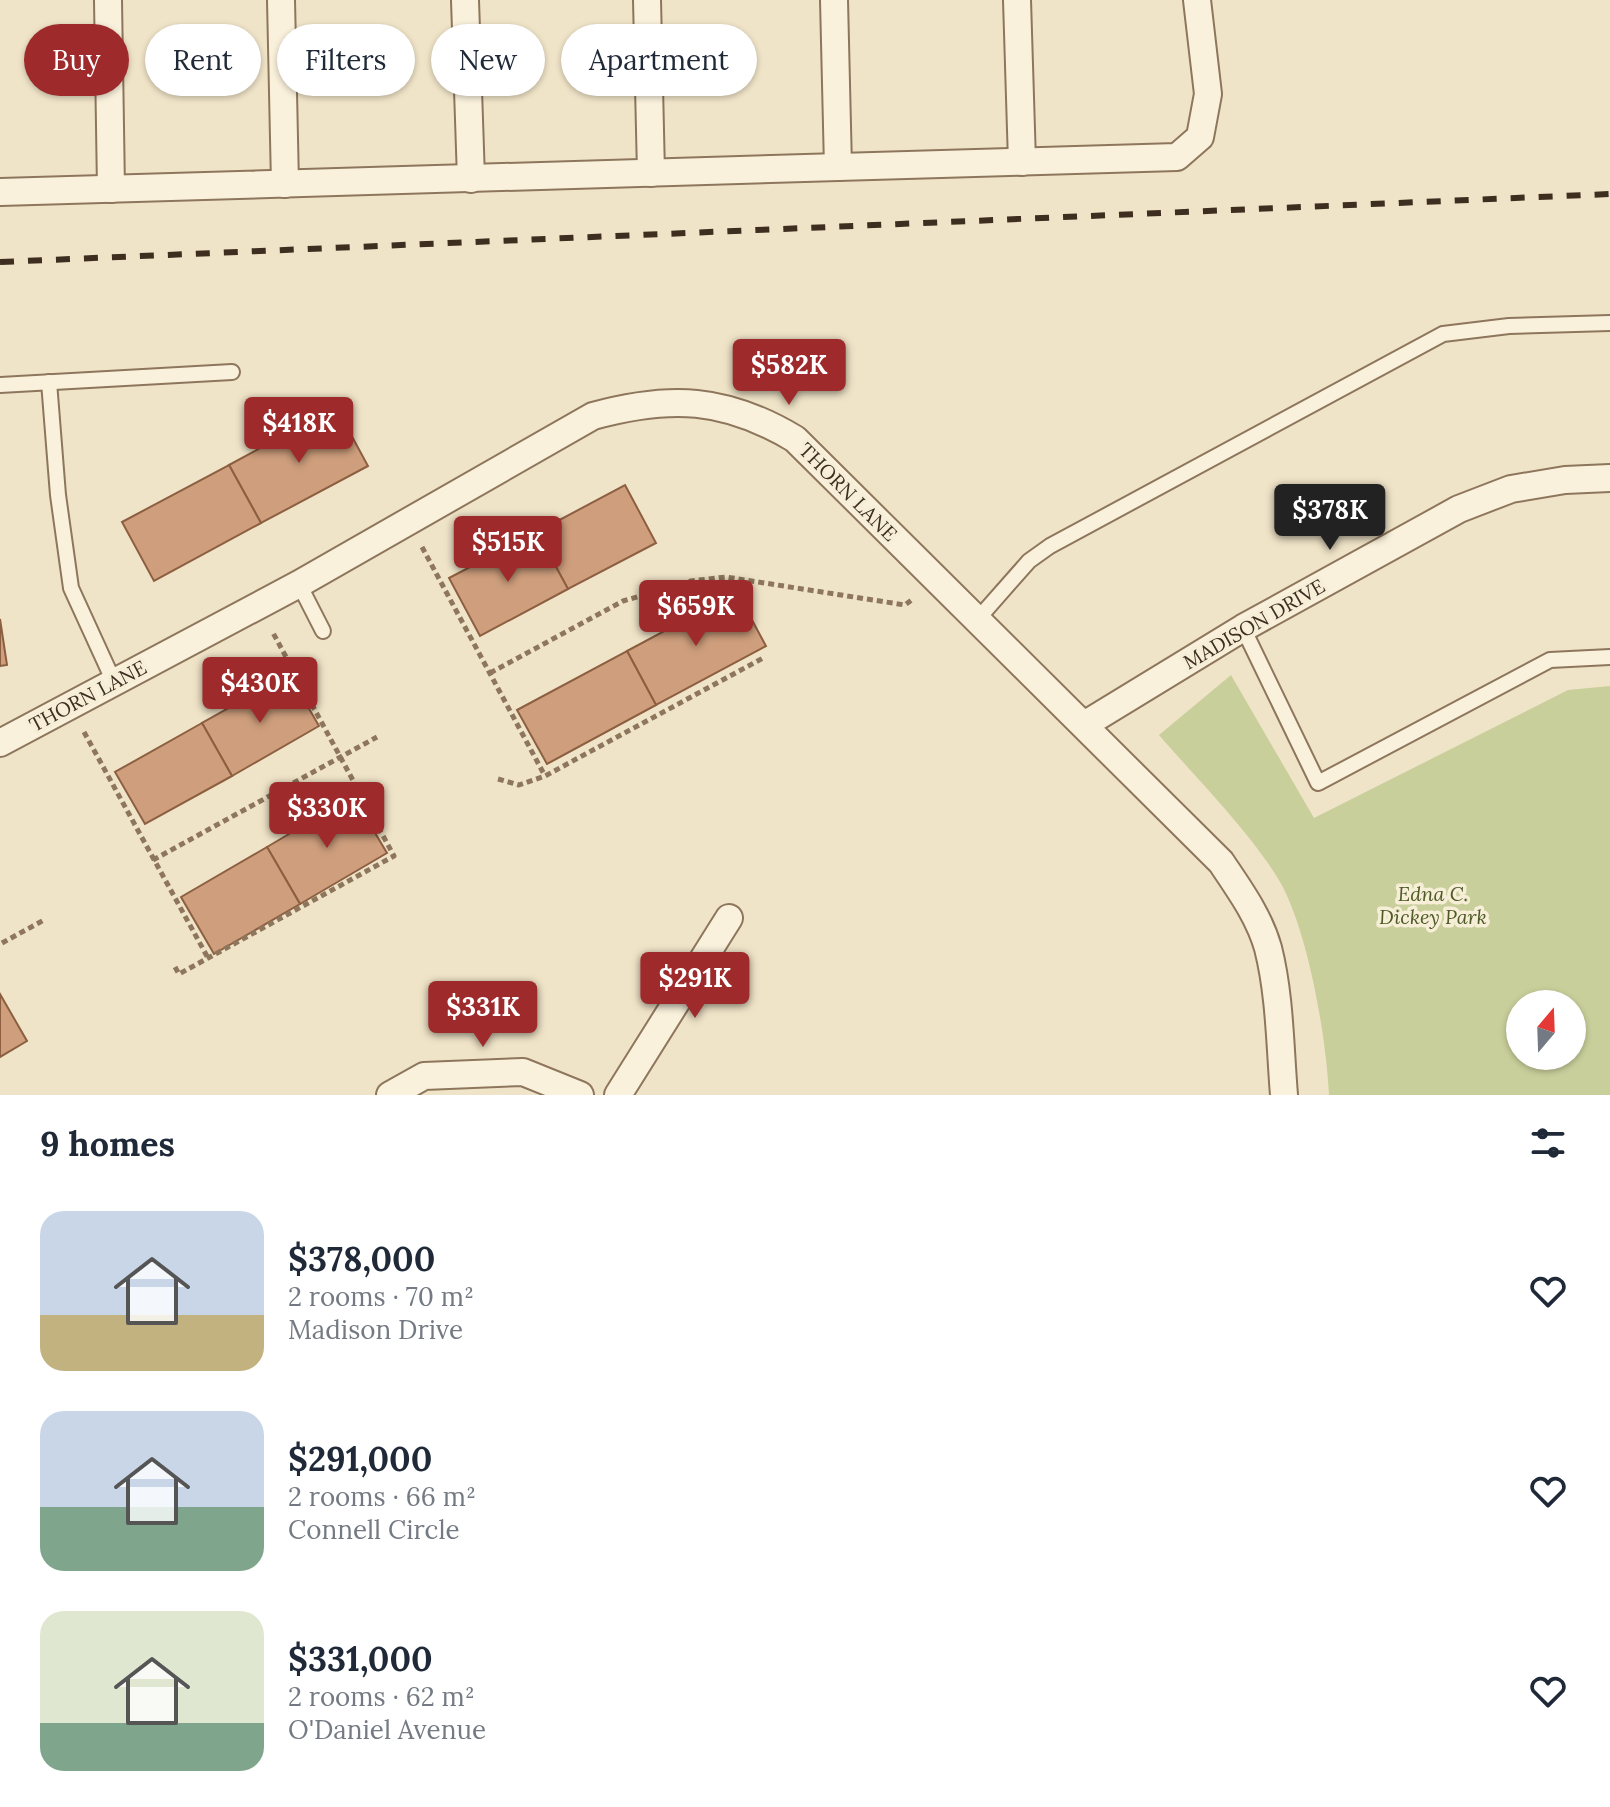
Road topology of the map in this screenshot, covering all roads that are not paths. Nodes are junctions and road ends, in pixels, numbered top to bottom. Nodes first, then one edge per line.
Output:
1 (108, 0) edge
2 (281, 0) edge
3 (465, 0) edge
4 (647, 0) edge
5 (834, 0) edge
6 (1017, 0) edge
7 (1197, 0) edge
8 (1022, 162) junction
9 (838, 167) junction
10 (651, 173) junction
11 (471, 179) junction
12 (285, 184) junction
13 (111, 189) junction
14 (0, 192) edge
15 (1610, 323) edge
16 (232, 372) dead end
17 (49, 382) junction
18 (0, 385) edge
19 (1610, 478) edge
20 (299, 584) junction
21 (977, 620) junction
22 (1243, 628) junction
23 (323, 631) dead end
24 (1610, 657) edge
25 (114, 682) junction
26 (1084, 725) junction
27 (0, 743) edge
28 (729, 918) dead end
29 (390, 1095) edge
30 (580, 1095) edge
31 (618, 1095) edge
32 (1284, 1095) edge

1 - 13 street
2 - 12 street
3 - 11 street
4 - 10 street
5 - 9 street
6 - 8 street
7 - 8 street
8 - 9 street
9 - 10 street
10 - 11 street
11 - 12 street
12 - 13 street
13 - 14 street
15 - 21 lane
16 - 17 lane
17 - 18 lane
17 - 25 lane
19 - 22 street, MADISON DRIVE
20 - 21 street, THORN LANE
20 - 23 lane
20 - 25 street, THORN LANE
21 - 26 street, THORN LANE
22 - 24 lane
22 - 26 street, MADISON DRIVE
25 - 27 street, THORN LANE
26 - 32 street, THORN LANE
28 - 31 street
29 - 30 street

